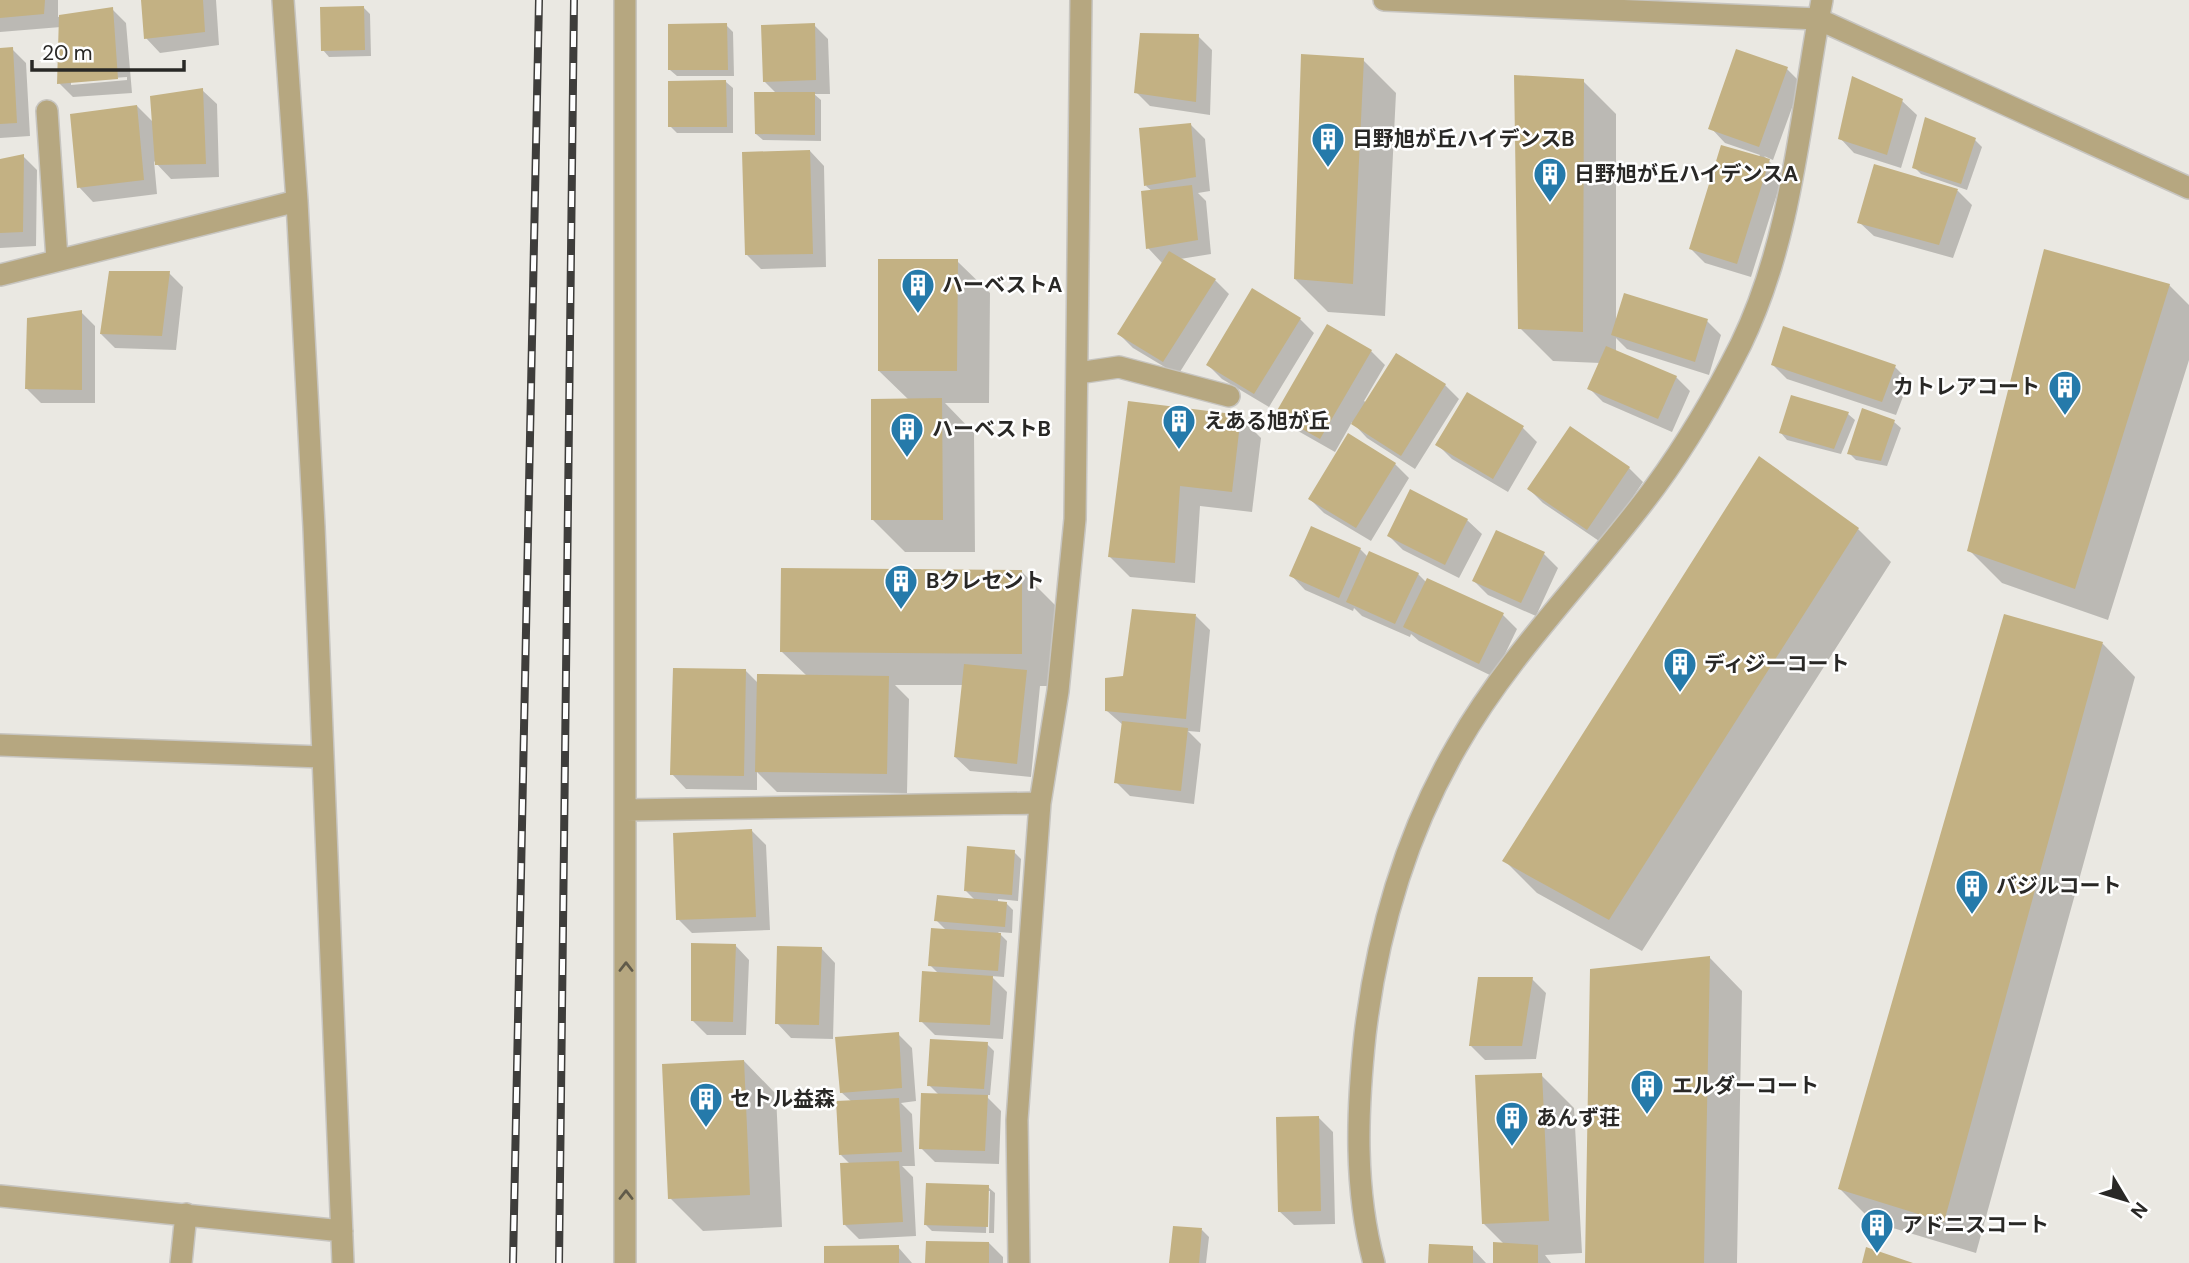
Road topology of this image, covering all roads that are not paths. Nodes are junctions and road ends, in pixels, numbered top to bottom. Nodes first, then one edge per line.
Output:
1 (283, 0) edge
2 (625, 0) edge
3 (1081, 0) edge
4 (1384, 0) edge
5 (1820, 10) edge
6 (47, 111) dead end
7 (2189, 188) edge
8 (297, 201) junction
9 (57, 259) junction
10 (0, 275) edge
11 (1078, 373) junction
12 (1229, 396) dead end
13 (0, 745) edge
14 (322, 757) junction
15 (1040, 803) junction
16 (626, 810) junction
17 (0, 1196) edge
18 (186, 1214) junction
19 (342, 1231) junction
20 (181, 1263) edge
21 (343, 1263) edge
22 (625, 1263) edge
23 (1019, 1263) edge
24 (1374, 1263) edge

1 - 8 street
2 - 16 street
3 - 11 street
4 - 5 street
5 - 7 street
5 - 24 street
6 - 9 street
8 - 9 street
8 - 14 street
9 - 10 street
11 - 12 street
11 - 15 street
13 - 14 street
14 - 19 street
15 - 16 street
15 - 23 street
22 -> 16 street
17 - 18 street
18 - 19 street
18 - 20 street
19 - 21 street

